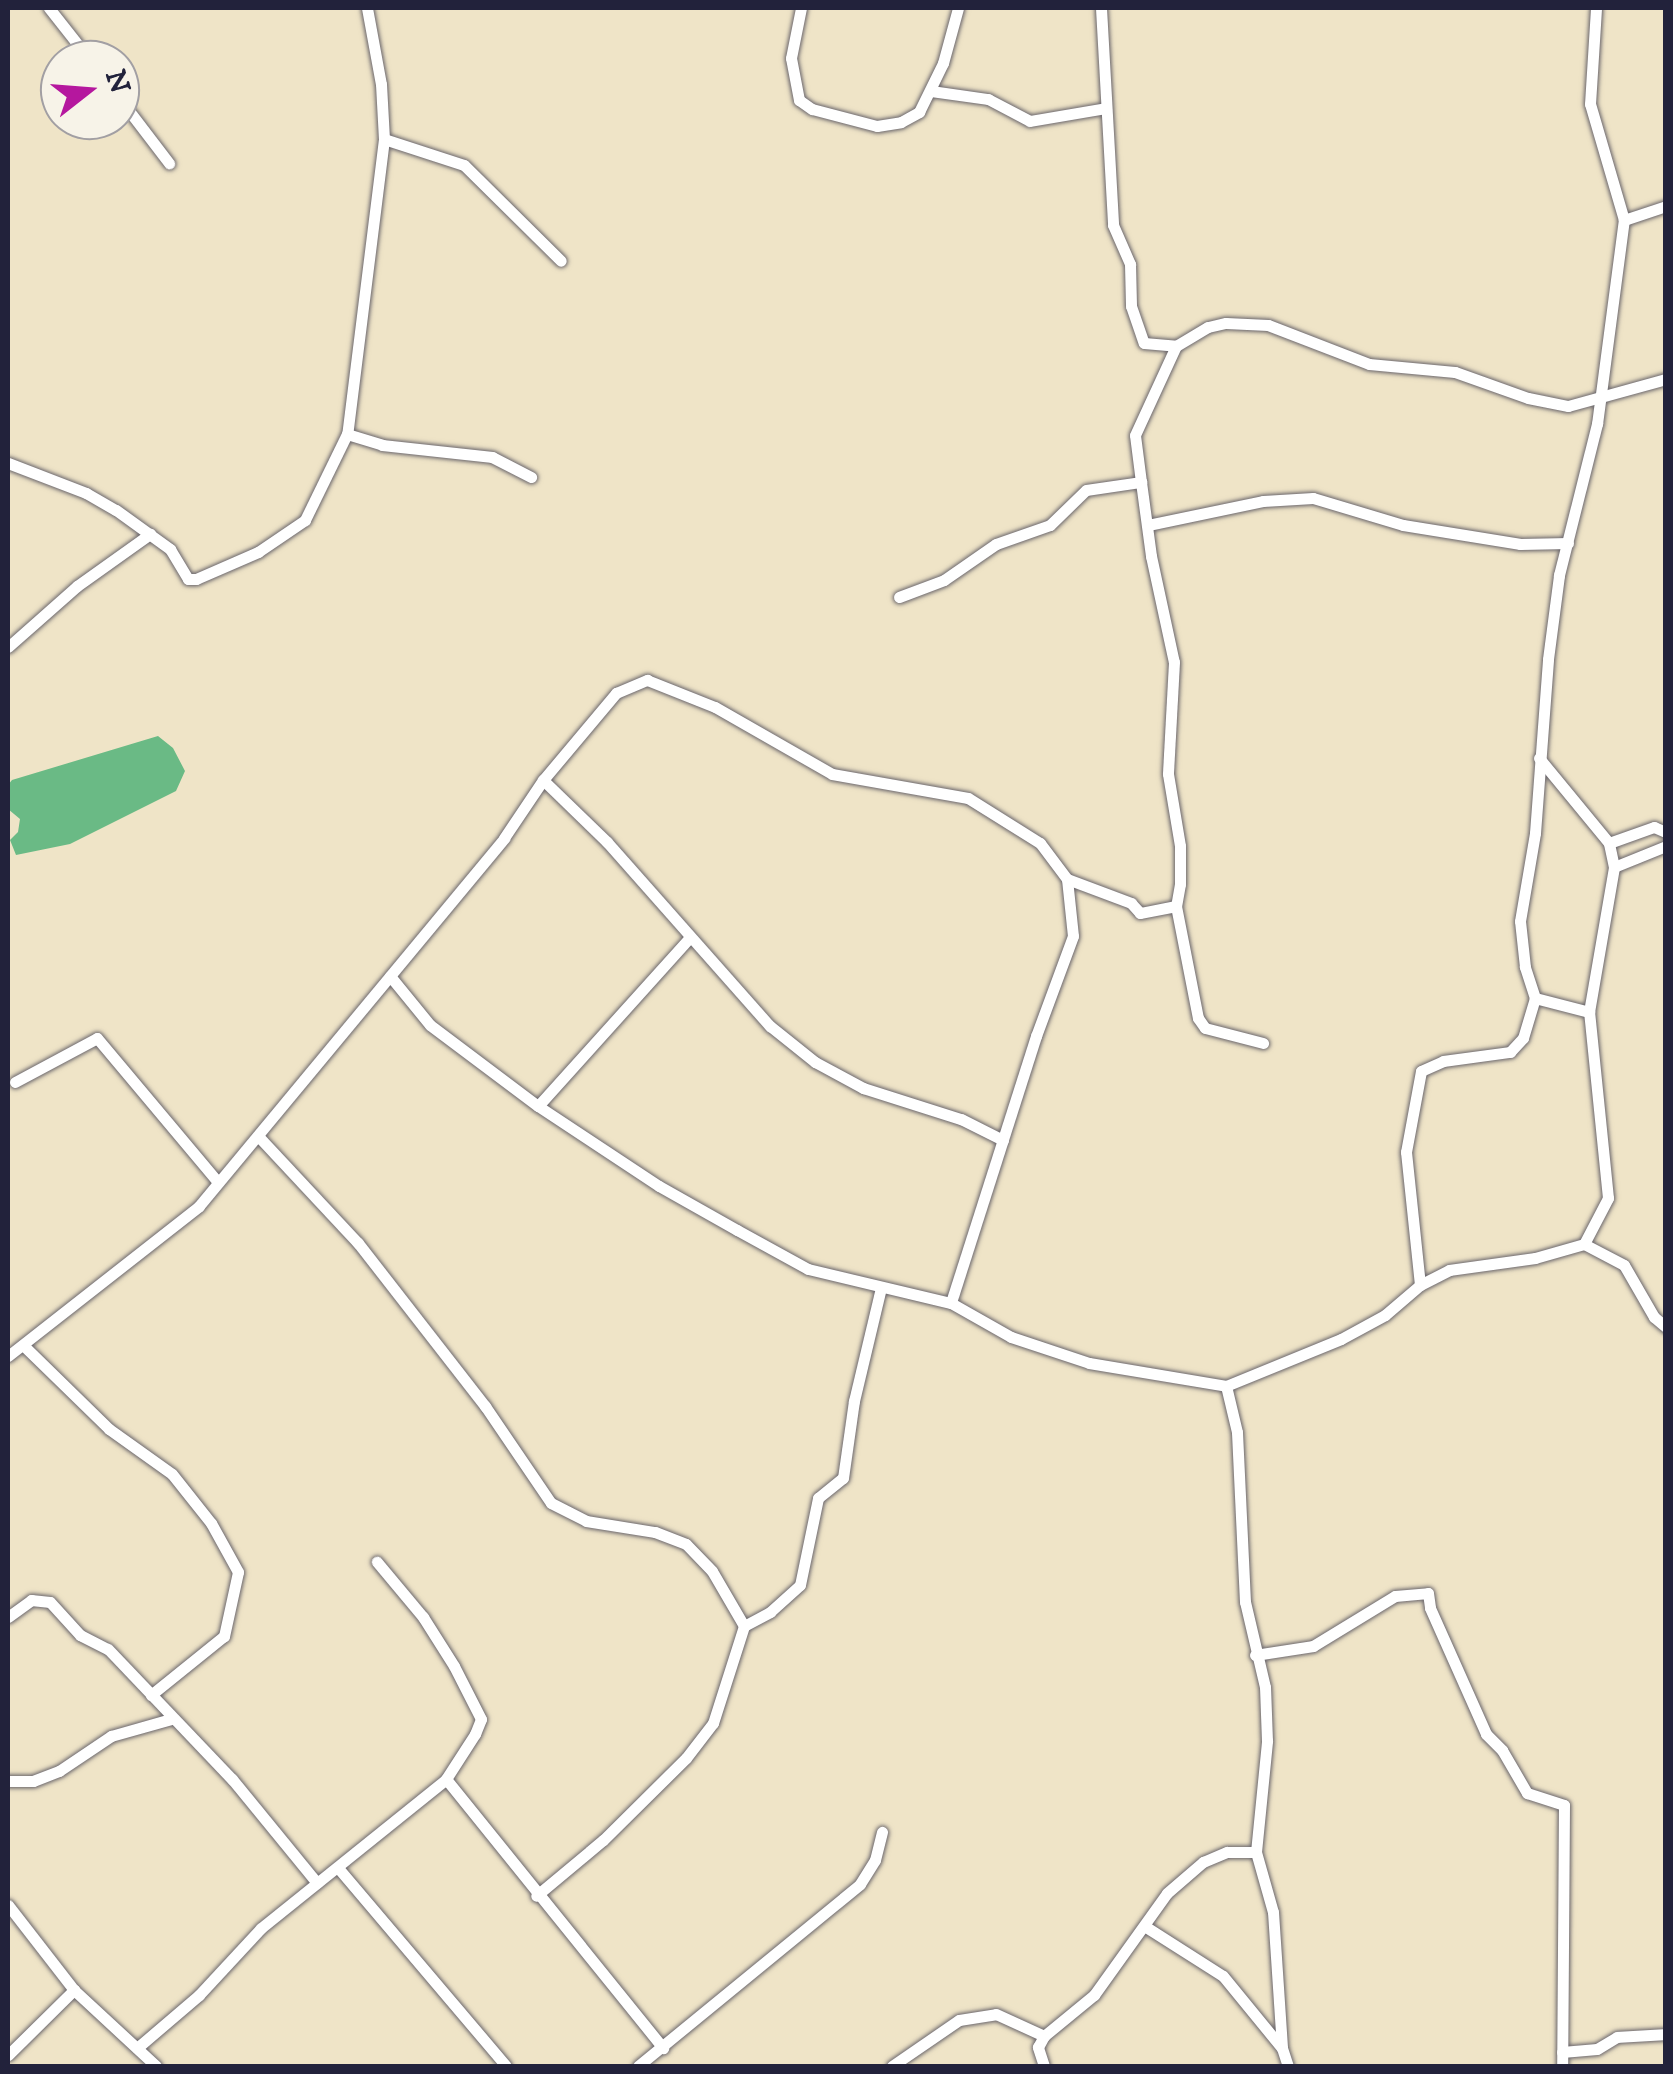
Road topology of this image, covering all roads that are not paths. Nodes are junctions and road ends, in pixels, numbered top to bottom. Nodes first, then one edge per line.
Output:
1 (49, 8) edge
2 (367, 8) edge
3 (801, 8) edge
4 (958, 8) edge
5 (1101, 8) edge
6 (1596, 8) edge
7 (74, 40) edge
8 (932, 91) junction
9 (1106, 108) junction
10 (140, 125) edge
11 (384, 139) junction
12 (169, 163) dead end
13 (1666, 206) edge
14 (1624, 220) junction
15 (562, 260) dead end
16 (1176, 346) junction
17 (1666, 380) edge
18 (1598, 400) junction
19 (347, 434) junction
20 (8, 464) edge
21 (531, 477) dead end
22 (1141, 482) junction
23 (1148, 525) junction
24 (150, 534) junction
25 (1568, 543) junction
26 (900, 597) dead end
27 (8, 647) edge
28 (1538, 758) junction
29 (543, 780) junction
30 (1666, 832) edge
31 (1609, 843) junction
32 (1666, 846) edge
33 (1614, 867) junction
34 (1067, 879) junction
35 (1176, 906) junction
36 (690, 937) junction
37 (390, 976) junction
38 (1536, 998) junction
39 (1589, 1012) junction
40 (1263, 1043) dead end
41 (15, 1082) dead end
42 (538, 1106) junction
43 (260, 1138) junction
44 (1003, 1140) junction
45 (218, 1182) junction
46 (1584, 1244) junction
47 (1420, 1284) junction
48 (881, 1288) junction
49 (951, 1302) junction
50 (1666, 1326) edge
51 (24, 1346) junction
52 (8, 1356) edge
53 (1226, 1386) junction
54 (377, 1562) dead end
55 (8, 1617) edge
56 (744, 1626) junction
57 (1256, 1655) junction
58 (151, 1694) junction
59 (171, 1718) junction
60 (446, 1780) junction
61 (8, 1781) edge
62 (882, 1832) dead end
63 (1256, 1852) junction
64 (339, 1869) junction
65 (317, 1883) junction
66 (536, 1896) junction
67 (8, 1904) edge
68 (1146, 1927) junction
69 (74, 1990) junction
70 (1666, 2034) edge
71 (1044, 2036) junction
72 (138, 2048) junction
73 (662, 2048) junction
74 (1282, 2048) junction
75 (1562, 2052) junction
76 (8, 2054) edge
77 (156, 2066) edge
78 (506, 2066) edge
79 (638, 2066) edge
80 (892, 2066) edge
81 (1044, 2066) edge
82 (1288, 2066) edge
83 (1562, 2066) edge

1 - 7 street
2 - 11 street
3 - 8 street
4 - 8 street
5 - 9 street
6 - 14 street
8 - 9 street
9 - 16 street
10 - 12 street
11 - 15 street
11 - 19 street
13 - 14 street
14 - 18 street
16 - 18 street
16 - 22 street
17 - 18 street
18 - 25 street
19 - 21 street
19 - 24 street
20 - 24 street
22 - 23 street
22 - 26 street
23 - 25 street
23 - 35 street
24 - 27 street
25 - 28 street
28 - 31 street
28 - 38 street
29 - 34 street
29 - 36 street
29 - 37 street
30 - 31 street
31 - 33 street
32 - 33 street
33 - 39 street
34 - 35 street
34 - 44 street
35 - 40 street
36 - 42 street
36 - 44 street
37 - 42 street
37 - 43 street
38 - 39 street
38 - 47 street
39 - 46 street
41 - 45 street
42 - 48 street
43 - 45 street
43 - 56 street
44 - 49 street
45 - 51 street
46 - 47 street
46 - 50 street
47 - 53 street
48 - 49 street
48 - 56 street
49 - 53 street
51 - 52 street
51 - 58 street
53 - 57 street
54 - 60 street
55 - 58 street
56 - 66 street
57 - 63 street
57 - 75 street
58 - 59 street
59 - 61 street
59 - 65 street
60 - 64 street
60 - 66 street
62 - 73 street
63 - 68 street
63 - 74 street
64 - 65 street
64 - 78 street
65 - 72 street
66 - 73 street
67 - 69 street
68 - 71 street
68 - 74 street
69 - 72 street
69 - 76 street
70 - 75 street
71 - 80 street
71 - 81 street
72 - 77 street
73 - 79 street
74 - 82 street
75 - 83 street

